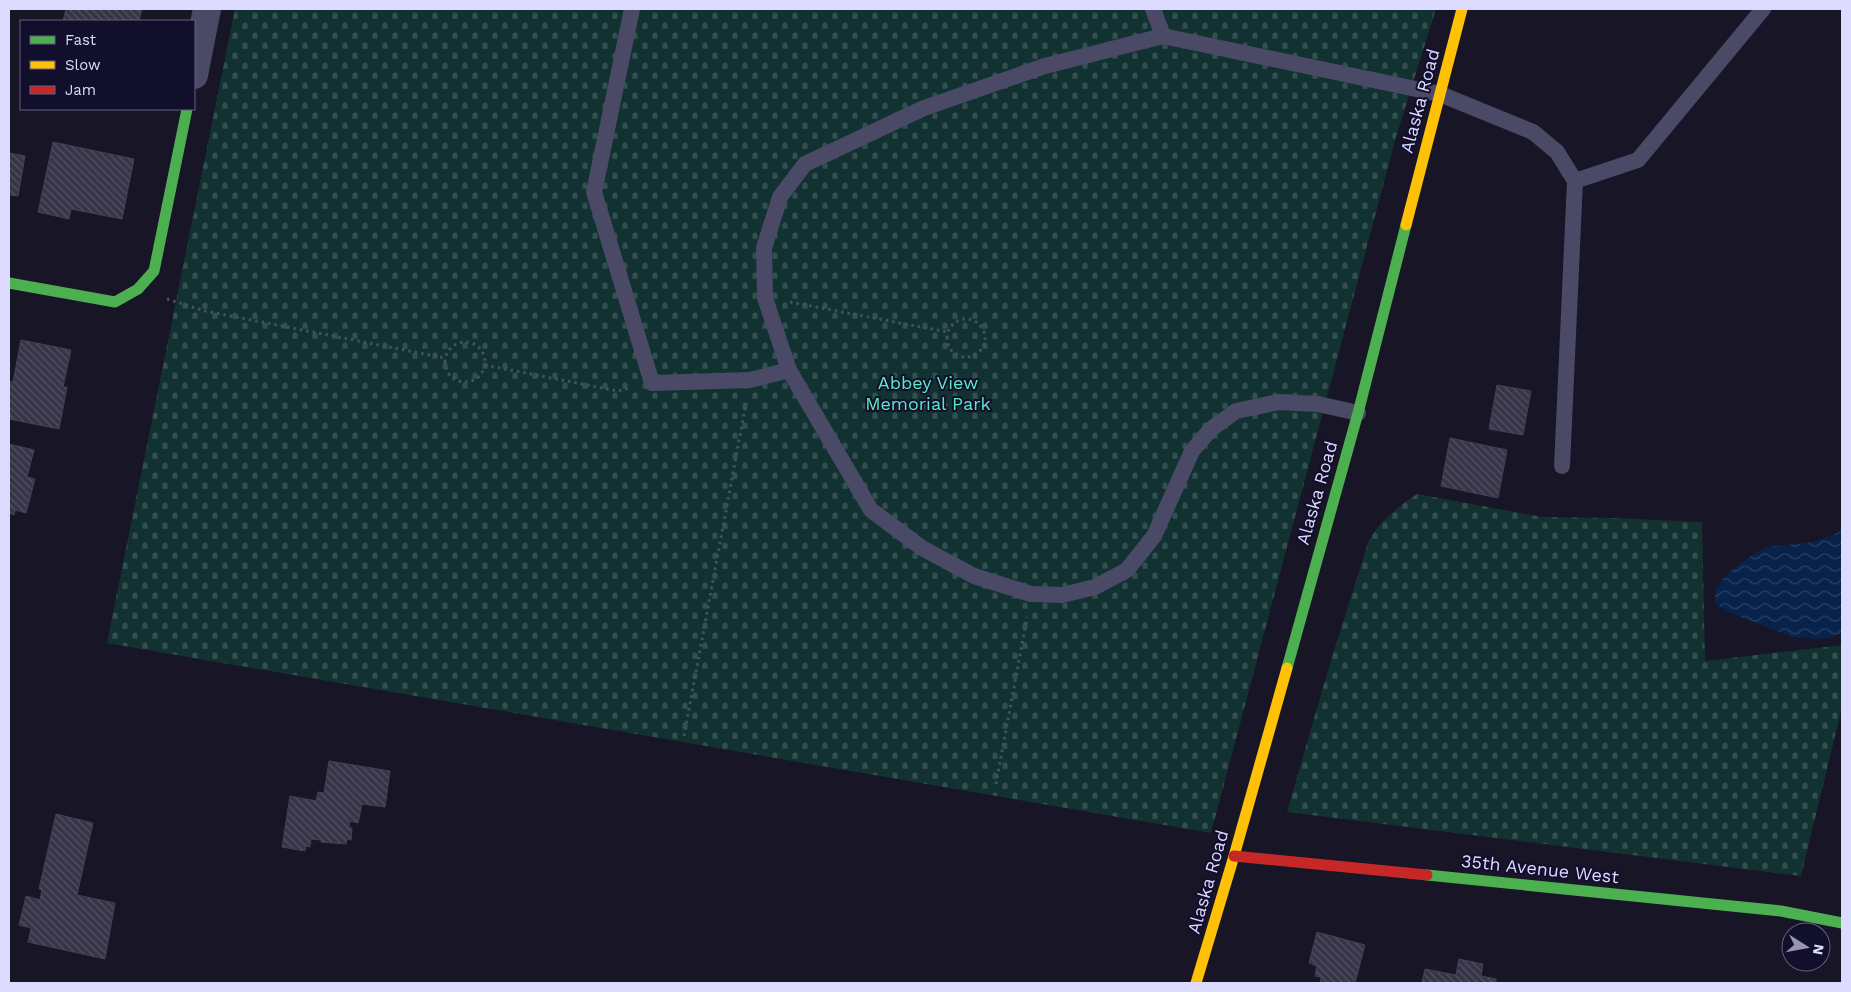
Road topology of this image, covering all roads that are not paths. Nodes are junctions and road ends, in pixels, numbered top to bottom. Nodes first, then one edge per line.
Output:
1 (207, 9) edge
2 (632, 9) edge
3 (1153, 9) edge
4 (1462, 9) edge
5 (1763, 9) edge
6 (1163, 36) junction
7 (195, 70) edge
8 (1440, 94) junction
9 (187, 110) edge
10 (1575, 181) junction
11 (9, 283) edge
12 (789, 370) junction
13 (1358, 413) junction
14 (1562, 466) dead end
15 (1234, 856) junction
16 (1842, 923) edge
17 (1196, 983) edge

1 - 7 street
2 - 12 lane
3 - 6 lane
4 - 8 street, Alaska Road
5 - 10 lane
6 - 8 lane
6 - 12 lane
8 - 10 lane
8 - 13 street, Alaska Road
9 - 11 street
10 - 14 lane
12 - 13 lane
13 - 15 street, Alaska Road
15 - 16 street, 35th Avenue West
15 - 17 street, Alaska Road

